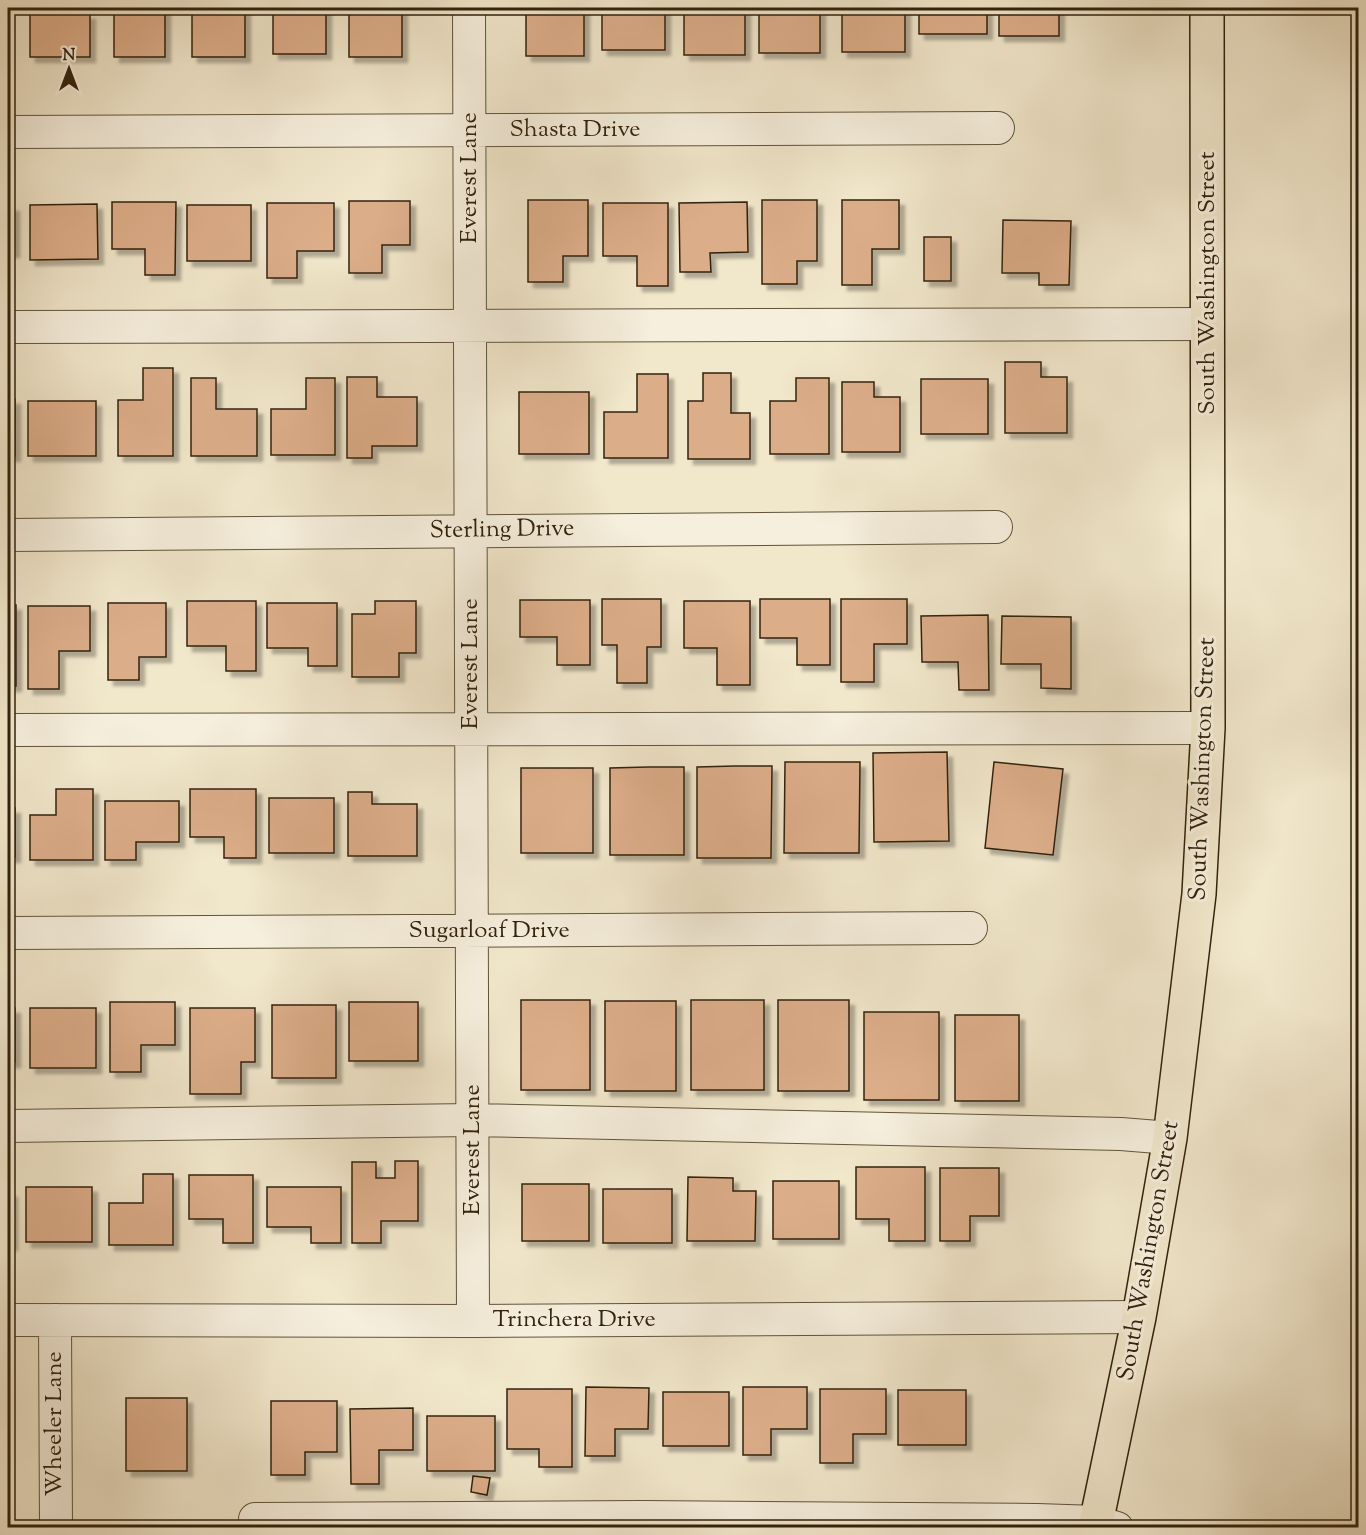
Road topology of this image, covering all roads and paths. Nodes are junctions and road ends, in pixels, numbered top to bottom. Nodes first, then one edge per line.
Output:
1 (469, 8) edge
2 (1207, 8) edge
3 (998, 128) dead end
4 (470, 130) junction
5 (8, 132) edge
6 (1208, 324) junction
7 (8, 327) edge
8 (470, 327) junction
9 (996, 527) dead end
10 (471, 531) junction
11 (8, 535) edge
12 (1208, 728) junction
13 (8, 730) edge
14 (471, 730) junction
15 (971, 928) dead end
16 (472, 931) junction
17 (8, 933) edge
18 (473, 1120) junction
19 (8, 1126) edge
20 (1170, 1138) junction
21 (1140, 1317) junction
22 (8, 1320) edge
23 (55, 1320) junction
24 (474, 1321) junction
25 (642, 1522) edge
26 (1103, 1526) edge
27 (56, 1527) edge
28 (255, 1527) edge

1 - 4 street, Everest Lane
2 - 6 main road, South Washington Street
3 - 4 street, Shasta Drive
4 - 5 street, Shasta Drive
4 - 8 street, Everest Lane
6 - 8 street
6 - 12 main road, South Washington Street
7 - 8 street
8 - 10 street, Everest Lane
9 - 10 street, Sterling Drive
10 - 11 street, Sterling Drive
10 - 14 street, Everest Lane
12 - 14 street
12 - 20 main road, South Washington Street
13 - 14 street
14 - 16 street, Everest Lane
15 - 16 street, Sugarloaf Drive
16 - 17 street, Sugarloaf Drive
16 - 18 street, Everest Lane
18 - 19 street
18 - 20 street
18 - 24 street, Everest Lane
20 - 21 main road, South Washington Street
21 - 24 street, Trinchera Drive
21 - 26 main road, South Washington Street
22 - 23 street, Trinchera Drive
23 - 24 street, Trinchera Drive
23 - 27 street, Wheeler Lane
25 - 26 street
25 - 28 street

